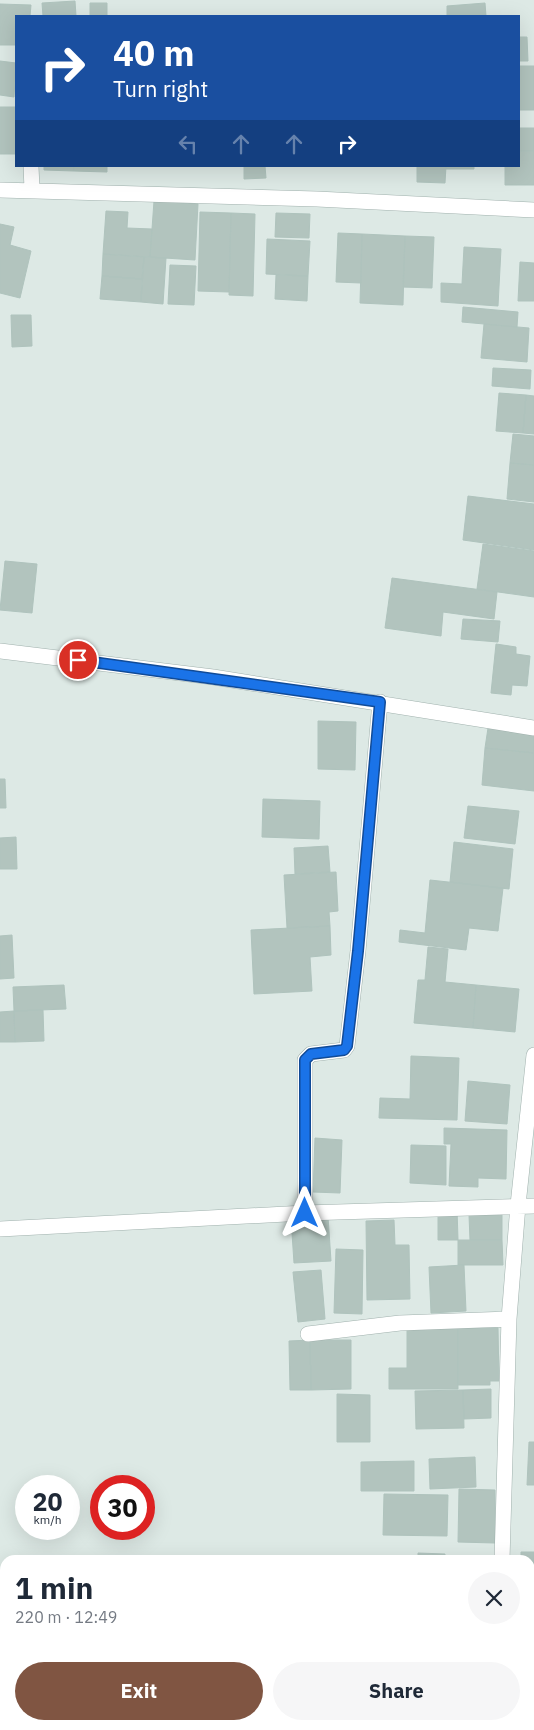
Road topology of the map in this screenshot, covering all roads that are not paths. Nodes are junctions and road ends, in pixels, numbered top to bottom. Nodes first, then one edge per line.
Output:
1 (31, 167) edge
2 (32, 189) junction
3 (0, 190) edge
4 (534, 210) edge
5 (0, 651) edge
6 (380, 702) junction
7 (534, 728) edge
8 (534, 1055) edge
9 (518, 1205) junction
10 (534, 1206) edge
11 (305, 1213) junction
12 (0, 1229) edge
13 (509, 1319) junction
14 (308, 1334) dead end
15 (502, 1555) edge

1 - 2 street
2 - 3 street
2 - 4 street
5 - 6 street
6 - 7 street
6 - 11 street
8 - 9 street
9 - 10 street
9 - 11 street
9 - 13 street
11 - 12 street
13 - 14 street
13 - 15 street

